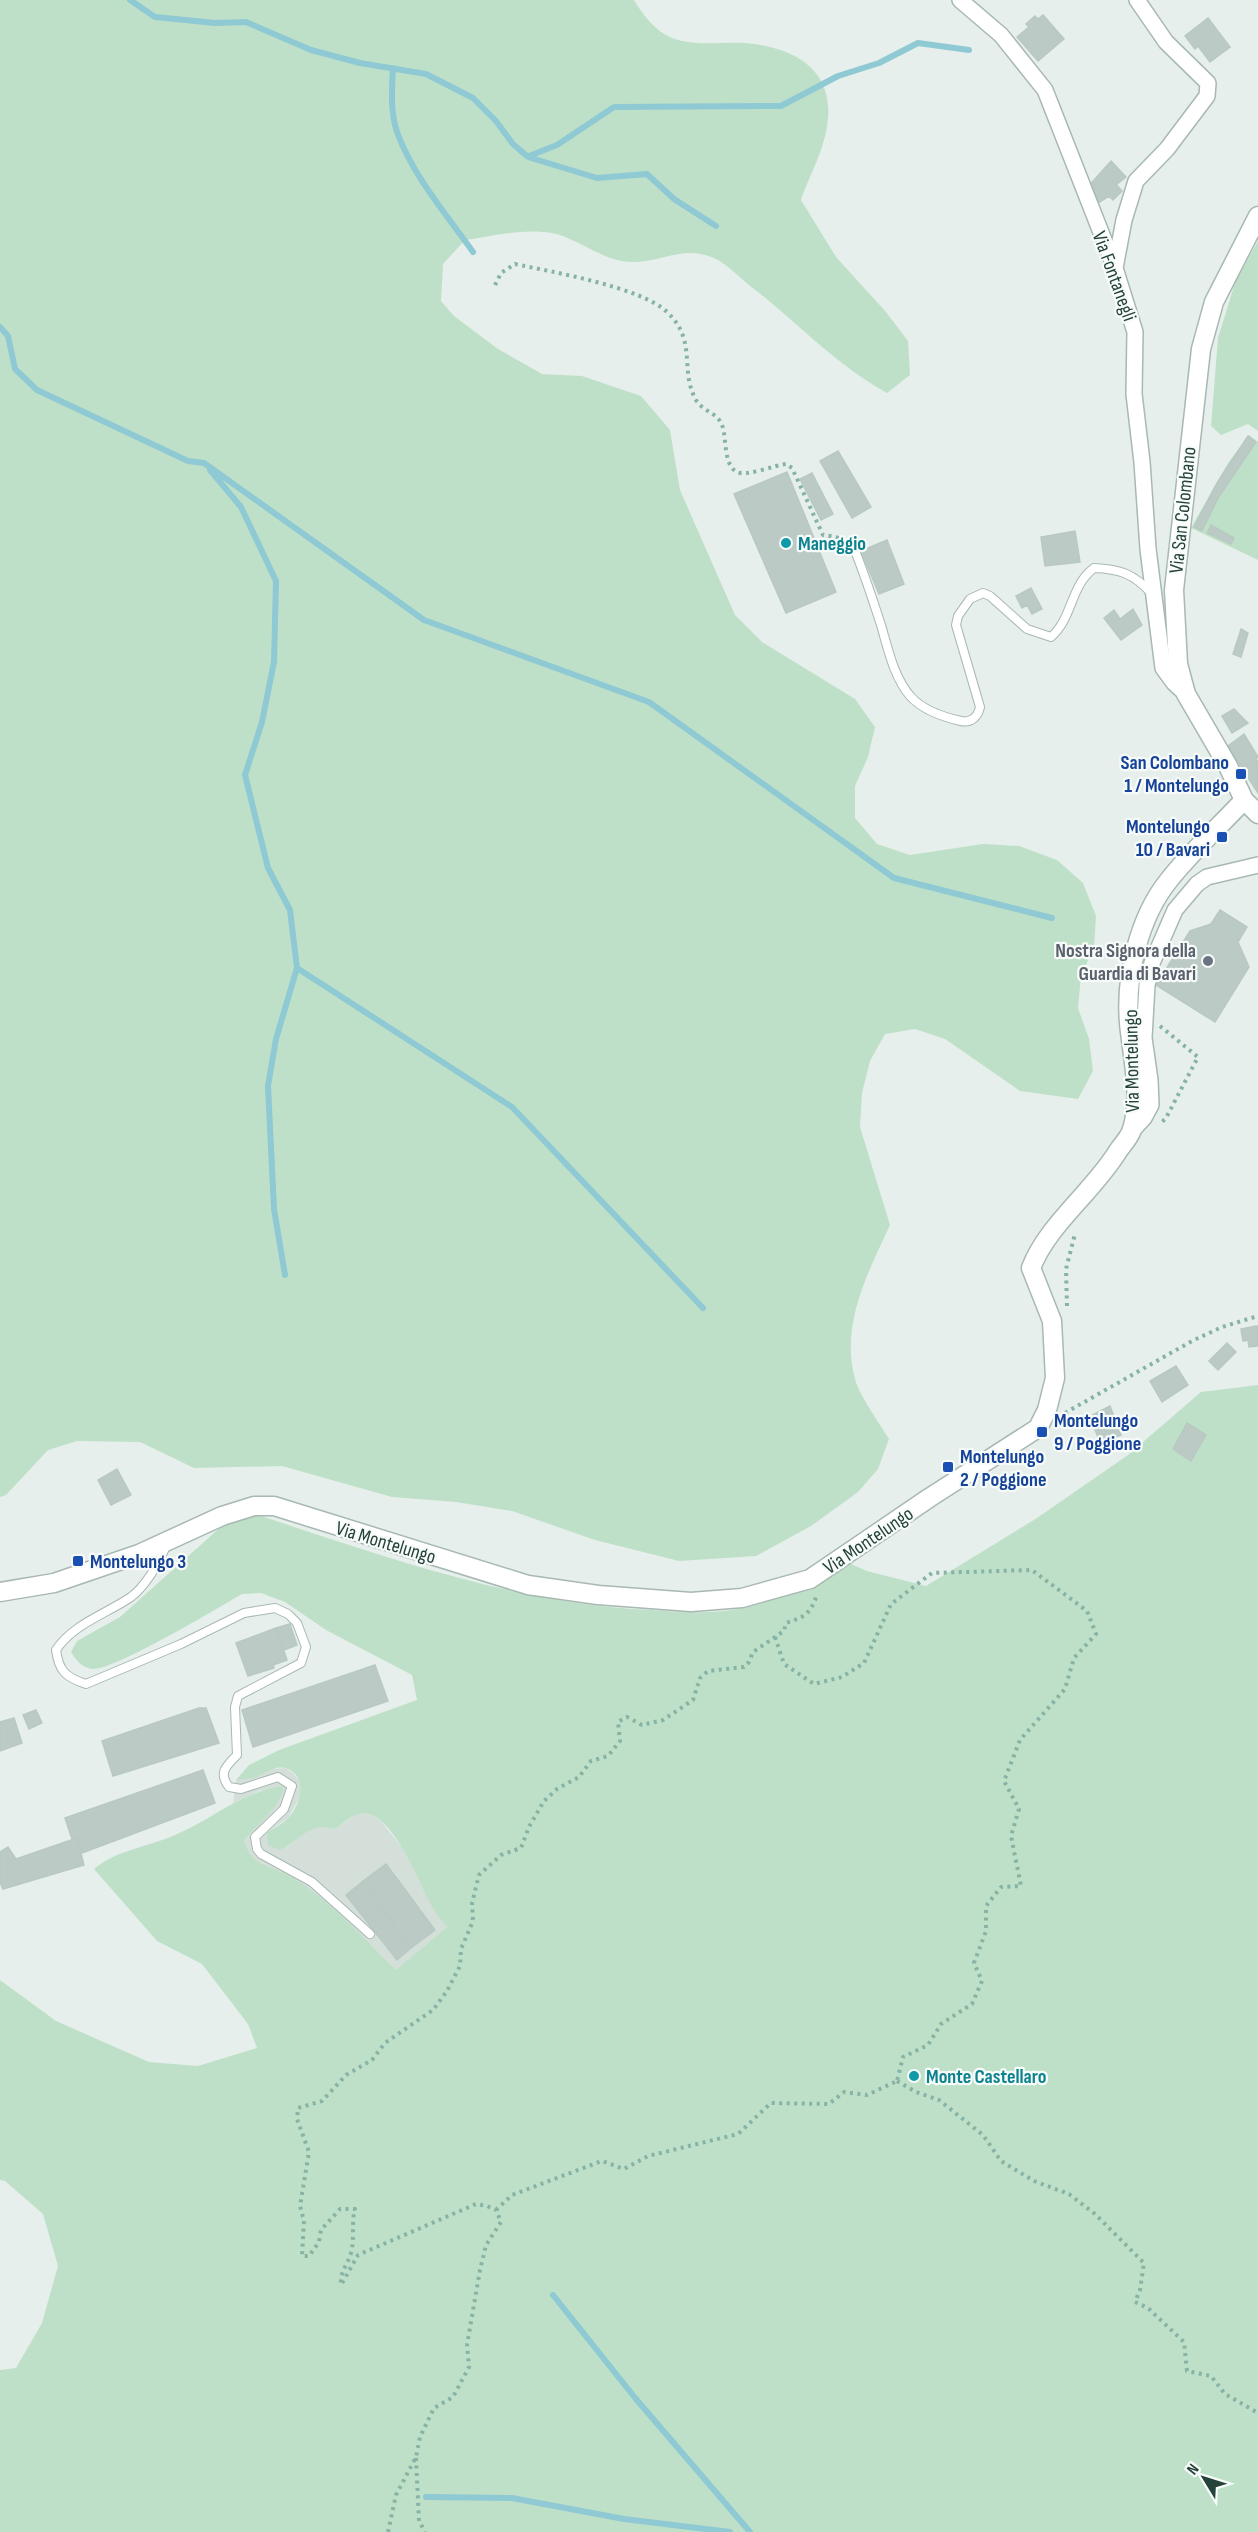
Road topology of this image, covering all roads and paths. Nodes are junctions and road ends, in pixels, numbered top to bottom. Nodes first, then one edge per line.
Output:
1 (960, 0) edge
2 (1137, 0) edge
3 (1258, 216) edge
4 (1115, 268) junction
5 (495, 285) dead end
6 (853, 546) joint
7 (1156, 597) junction
8 (1186, 694) junction
9 (1244, 800) junction
10 (1258, 814) edge
11 (1258, 865) edge
12 (1146, 1016) junction
13 (1158, 1126) dead end
14 (1131, 1132) junction
15 (1079, 1226) dead end
16 (1066, 1311) dead end
17 (1258, 1316) edge
18 (1061, 1407) dead end
19 (169, 1540) junction
20 (810, 1579) junction
21 (0, 1592) edge
22 (775, 1637) junction
23 (370, 1934) dead end
24 (897, 2081) junction
25 (496, 2210) junction
26 (1258, 2413) edge
27 (416, 2457) junction
28 (388, 2532) edge
29 (424, 2532) edge

1 - 4 street, Via Fontanegli
2 - 4 street
3 - 8 street, Via San Colombano
4 - 7 street, Via Fontanegli
5 - 6 path
6 - 7 lane
7 - 8 street, Via Fontanegli
8 - 9 street, Via San Colombano
9 - 10 street, Via San Colombano
9 - 14 street, Via Montelungo
11 - 12 street
12 - 13 path
12 - 14 street
14 - 20 street, Via Montelungo
15 - 16 path
17 - 18 path
19 - 20 street, Via Montelungo
19 - 21 street, Via Montelungo
19 - 23 lane
20 - 22 path
22 - 24 path
22 - 25 path
24 - 25 path
24 - 26 path
25 - 27 path
27 - 28 path
27 - 29 path

